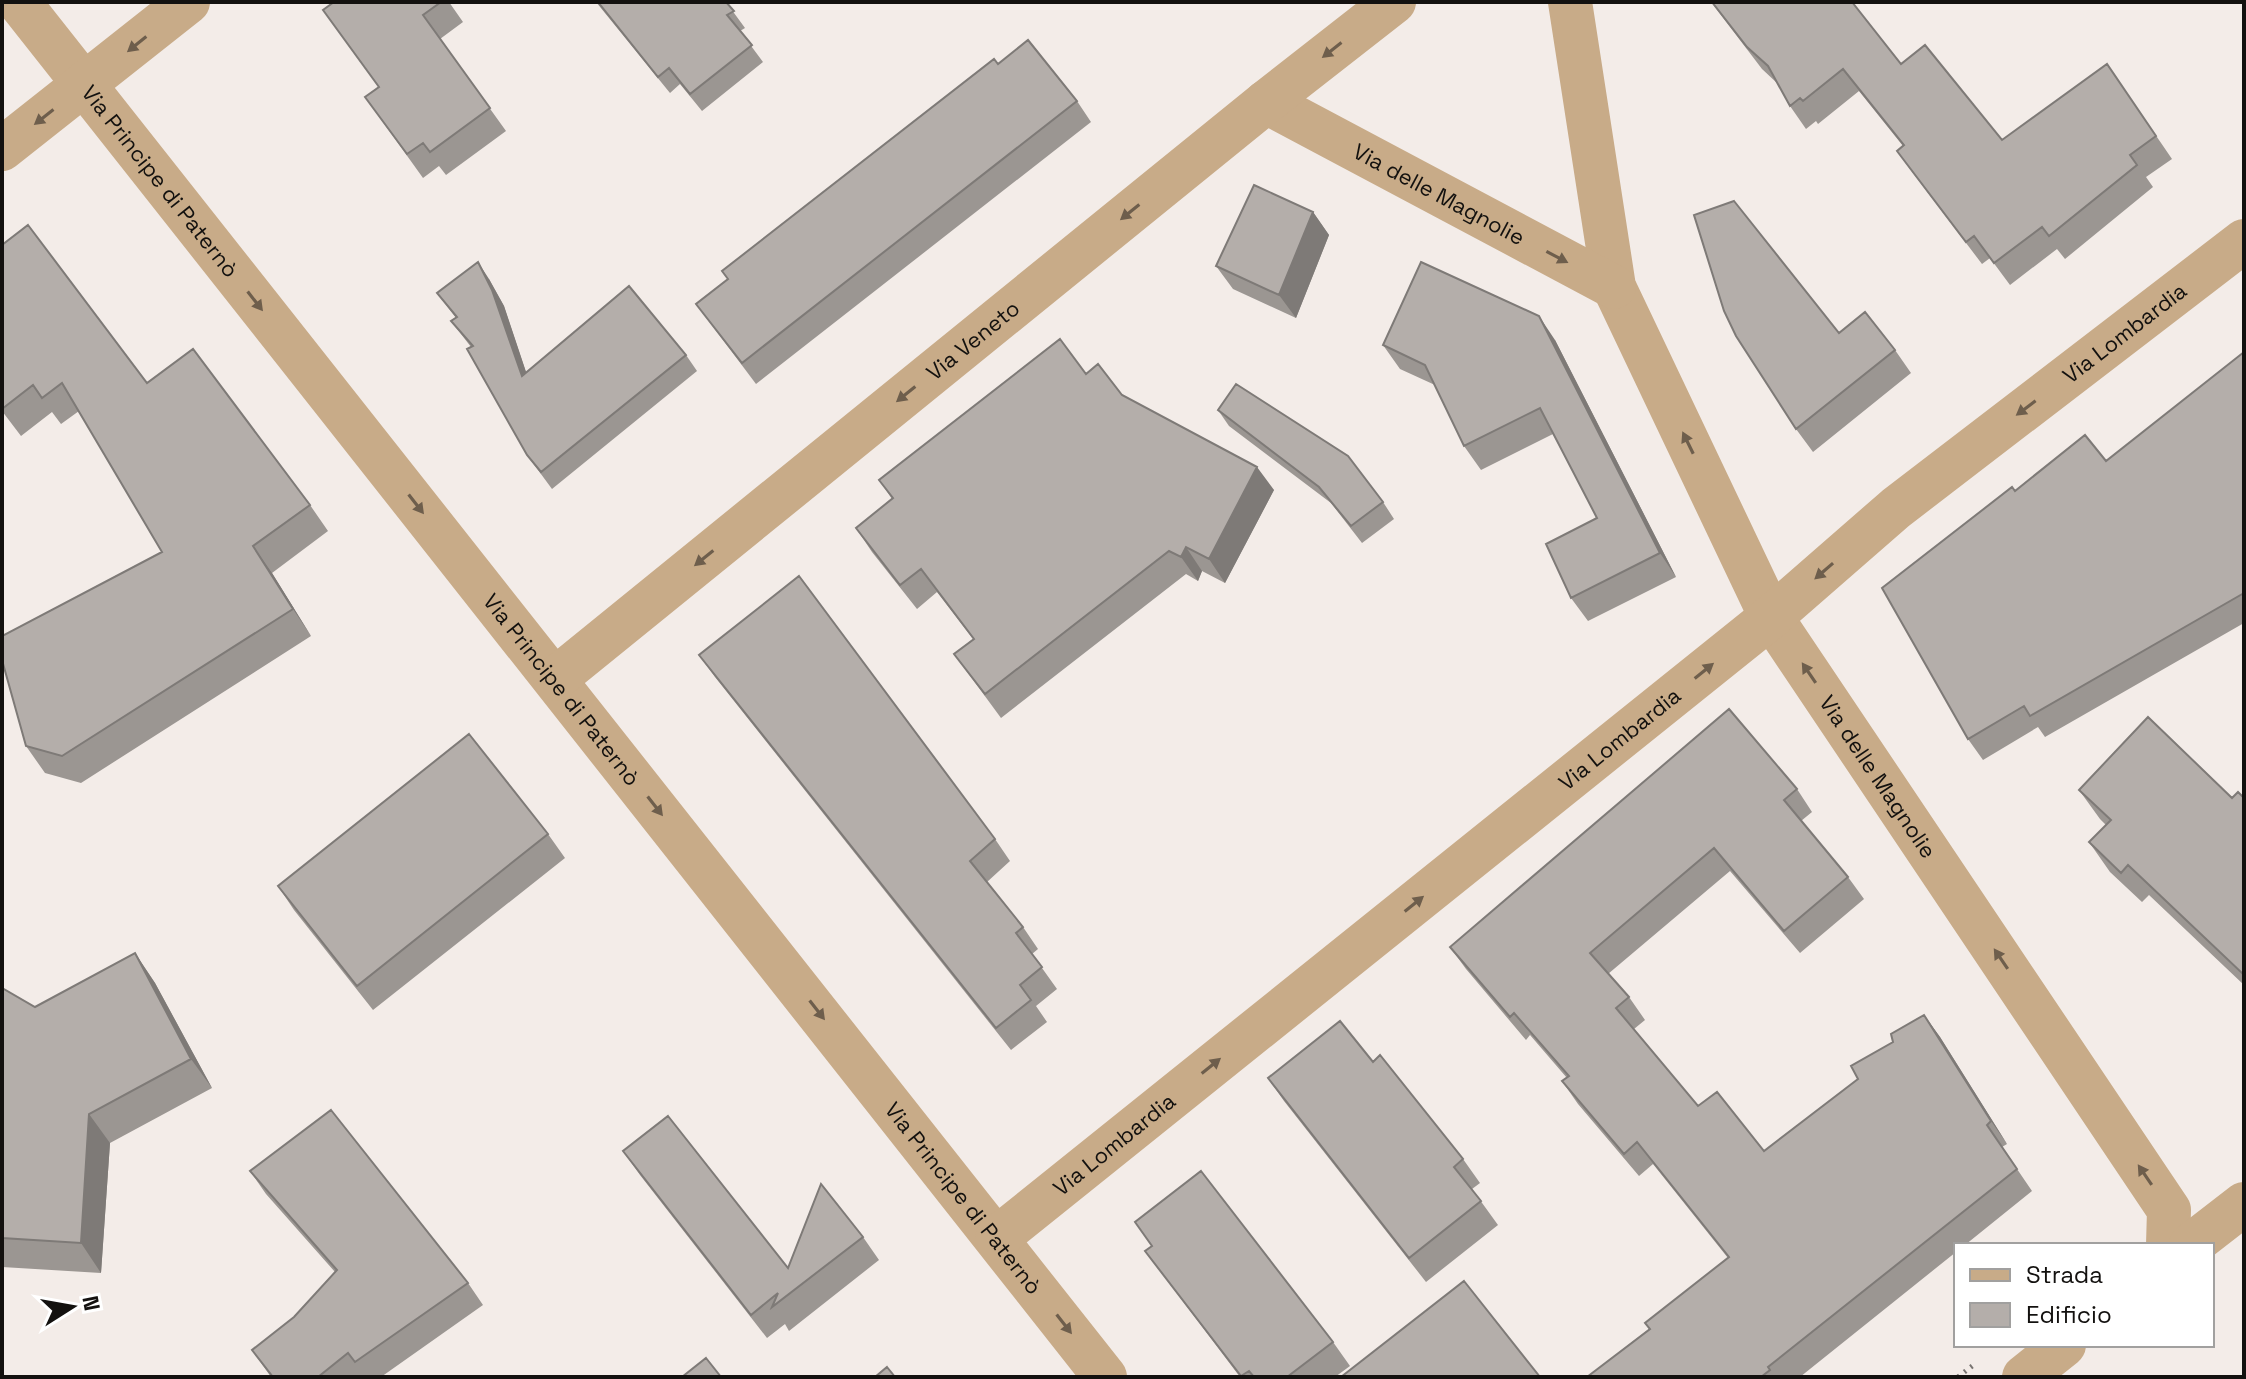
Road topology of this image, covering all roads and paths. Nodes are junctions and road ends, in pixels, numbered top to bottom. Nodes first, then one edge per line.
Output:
1 (19, 2) edge
2 (188, 2) edge
3 (1394, 2) edge
4 (1570, 2) edge
5 (85, 85) junction
6 (1266, 102) junction
7 (2, 149) edge
8 (2244, 241) edge
9 (1614, 287) junction
10 (1771, 617) junction
11 (555, 679) junction
12 (2244, 1204) edge
13 (997, 1238) junction
14 (2168, 1243) edge
15 (2194, 1243) edge
16 (2062, 1347) edge
17 (1105, 1377) edge
18 (2024, 1377) edge

1 - 5 street, Via Principe di Paternò
2 -> 5 street
3 -> 6 street, Via Veneto
4 - 9 street, Via delle Magnolie
5 -> 7 street
5 -> 11 street, Via Principe di Paternò
6 -> 9 street, Via delle Magnolie
6 -> 11 street, Via Veneto
8 -> 10 street, Via Lombardia
10 -> 9 street, Via delle Magnolie
13 -> 10 street, Via Lombardia
14 -> 10 street, Via delle Magnolie
11 -> 13 street, Via Principe di Paternò
12 - 15 street
13 -> 17 street, Via Principe di Paternò
16 - 18 street

